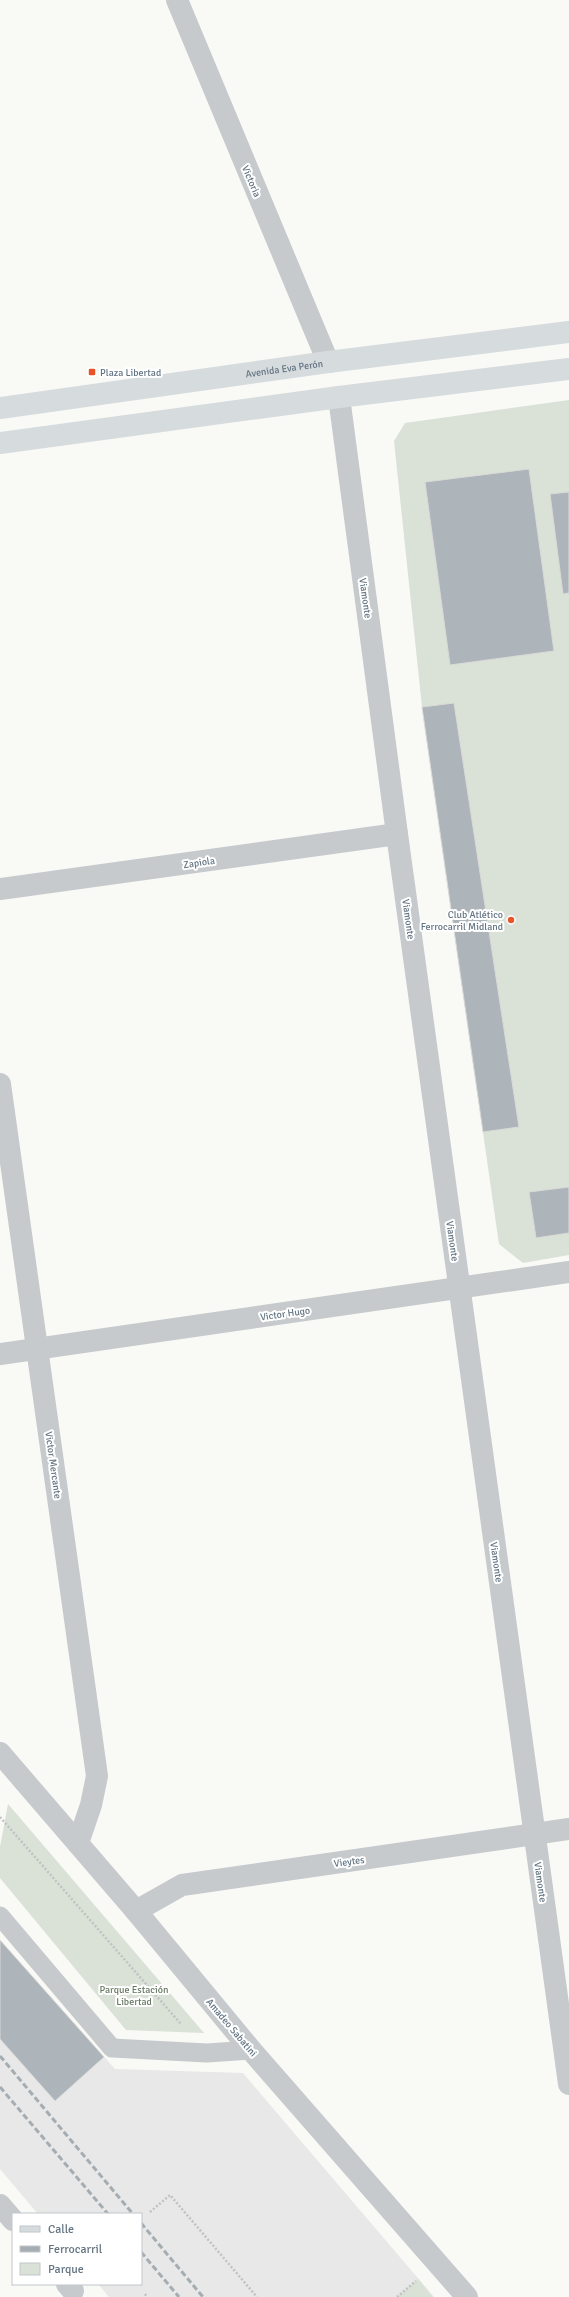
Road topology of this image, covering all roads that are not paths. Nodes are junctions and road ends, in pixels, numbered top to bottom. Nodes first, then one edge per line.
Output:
1 (176, 0) edge
2 (569, 332) edge
3 (328, 362) junction
4 (569, 369) edge
5 (339, 397) junction
6 (0, 408) edge
7 (0, 443) edge
8 (397, 834) junction
9 (0, 889) edge
10 (0, 1084) edge
11 (569, 1272) edge
12 (459, 1288) junction
13 (38, 1348) junction
14 (0, 1354) edge
15 (0, 1754) edge
16 (569, 1829) edge
17 (534, 1834) junction
18 (78, 1844) junction
19 (136, 1911) junction
20 (0, 1916) edge
21 (251, 2050) junction
22 (569, 2084) edge
23 (0, 2204) edge
24 (12, 2219) edge
25 (467, 2297) edge

1 - 3 street, Victoria
2 - 3 main road, Avenida Eva Perón
3 - 6 main road, Avenida Eva Perón
4 - 5 main road
5 - 7 main road
5 - 8 street, Viamonte
8 - 9 street, Zapiola
8 - 12 street, Viamonte
10 - 13 street, Victor Mercante
11 - 12 street, Victor Hugo
12 - 13 street, Victor Hugo
12 - 17 street, Viamonte
13 - 14 street, Victor Hugo
13 - 18 street, Victor Mercante
15 - 18 street, Amadeo Sabatini
16 - 17 street, Vieytes
17 - 19 street, Vieytes
17 - 22 street, Viamonte
18 - 19 street, Amadeo Sabatini
19 - 21 street, Amadeo Sabatini
20 - 21 lane
21 - 25 street, Amadeo Sabatini
23 - 24 street

